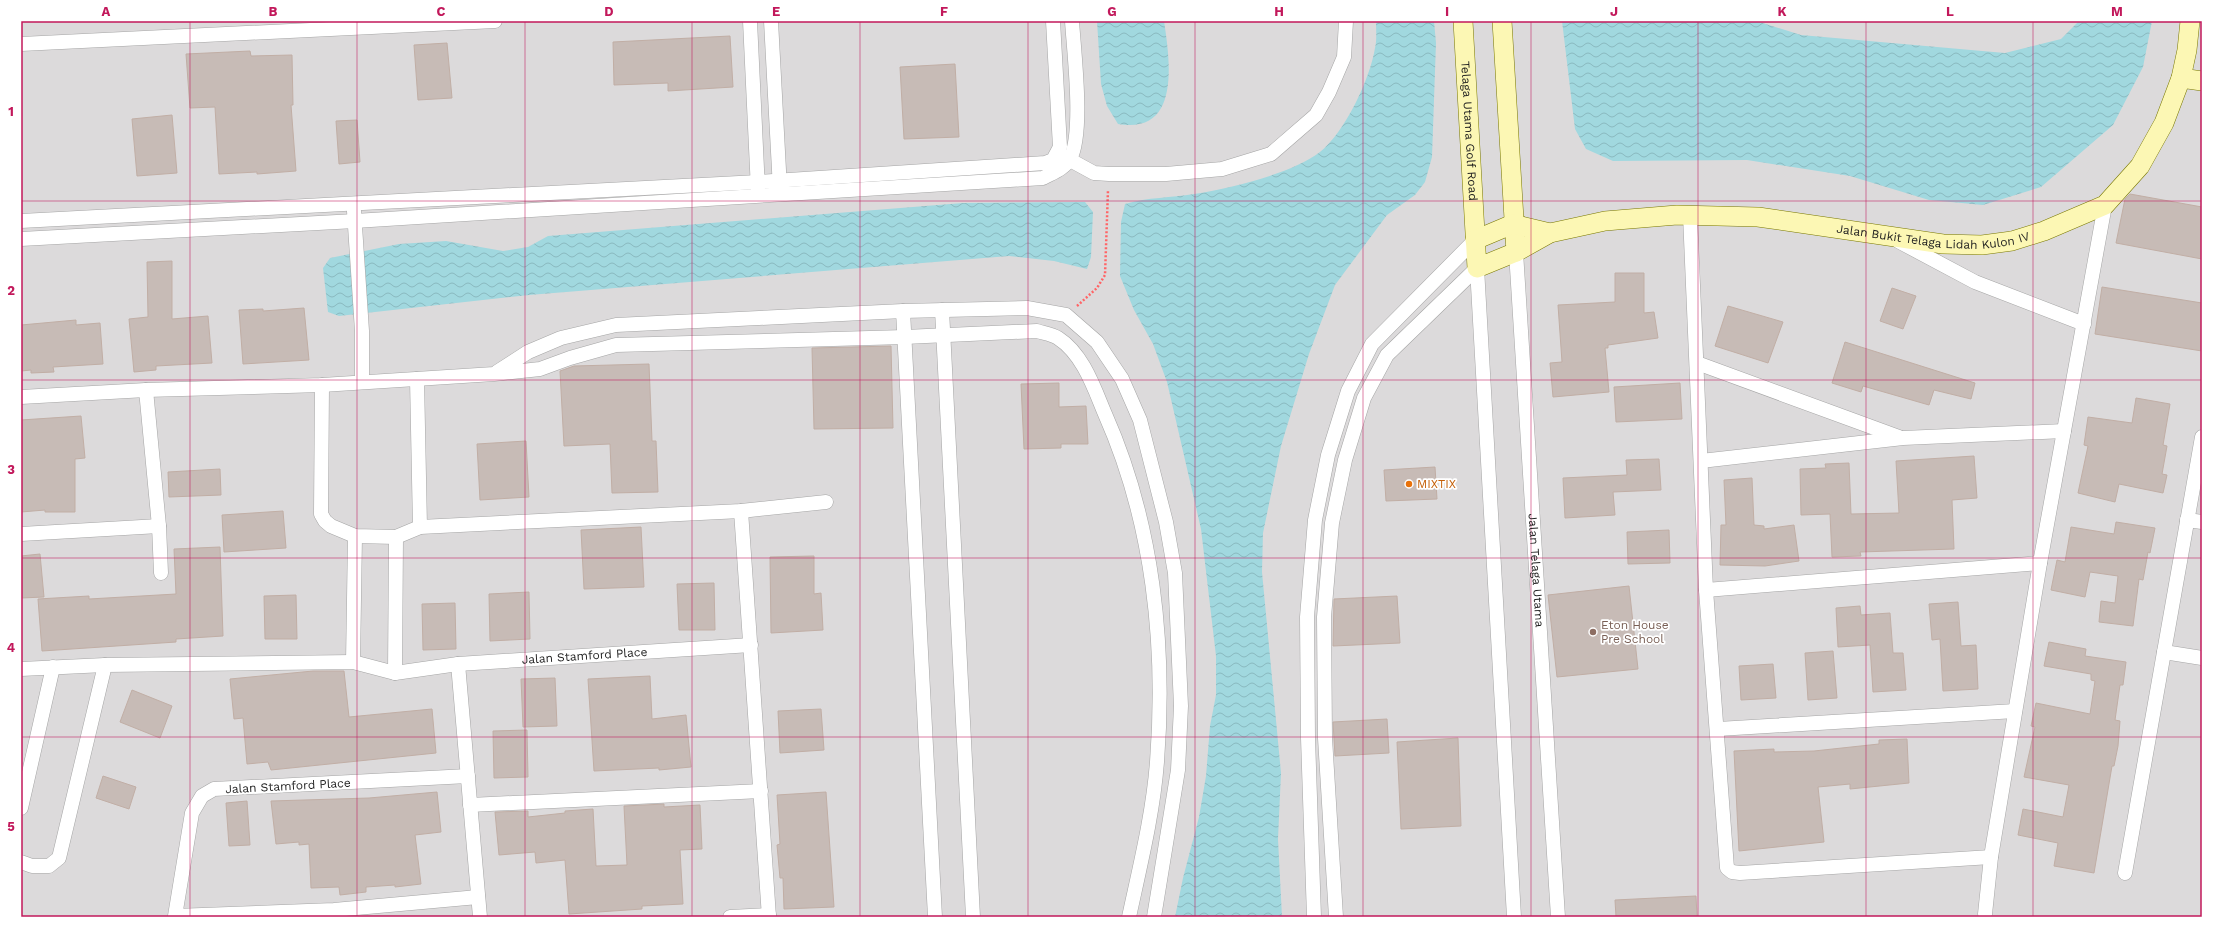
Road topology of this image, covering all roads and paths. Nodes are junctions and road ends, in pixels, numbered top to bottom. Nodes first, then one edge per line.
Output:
1 (495, 21) edge
2 (766, 21) edge
3 (770, 21) edge
4 (1053, 21) edge
5 (1072, 21) edge
6 (1346, 21) edge
7 (1463, 21) edge
8 (1502, 21) edge
9 (2190, 21) edge
10 (750, 22) edge
11 (21, 44) edge
12 (2195, 51) edge
13 (2182, 78) junction
14 (2202, 81) edge
15 (1063, 156) junction
16 (1108, 174) junction
17 (779, 180) junction
18 (758, 182) junction
19 (780, 195) junction
20 (758, 197) junction
21 (353, 203) junction
22 (2105, 205) junction
23 (1690, 215) junction
24 (21, 221) edge
25 (355, 221) junction
26 (1513, 224) junction
27 (1550, 233) junction
28 (1893, 238) junction
29 (21, 239) edge
30 (1475, 240) junction
31 (1516, 252) junction
32 (1477, 268) junction
33 (903, 310) junction
34 (942, 310) junction
35 (1066, 315) junction
36 (2084, 324) junction
37 (942, 335) junction
38 (905, 337) junction
39 (1697, 363) junction
40 (494, 374) junction
41 (417, 379) junction
42 (362, 382) junction
43 (322, 384) junction
44 (146, 390) junction
45 (21, 397) edge
46 (2064, 431) junction
47 (2202, 436) edge
48 (1903, 438) junction
49 (1701, 460) junction
50 (826, 502) dead end
51 (742, 511) junction
52 (2187, 520) junction
53 (2202, 522) edge
54 (159, 526) junction
55 (420, 527) junction
56 (21, 534) edge
57 (355, 536) junction
58 (396, 538) junction
59 (2040, 563) junction
60 (161, 573) dead end
61 (1706, 590) junction
62 (751, 645) junction
63 (2164, 652) junction
64 (2202, 658) edge
65 (353, 662) junction
66 (458, 664) junction
67 (105, 665) junction
68 (53, 667) junction
69 (21, 669) edge
70 (395, 673) junction
71 (2015, 711) junction
72 (1718, 729) junction
73 (468, 776) junction
74 (761, 790) junction
75 (470, 805) junction
76 (21, 808) edge
77 (1991, 857) junction
78 (21, 862) edge
79 (2124, 873) dead end
80 (478, 897) junction
81 (1985, 914) dead end
82 (769, 916) edge
83 (172, 917) edge
84 (480, 917) edge
85 (730, 917) edge
86 (936, 917) edge
87 (973, 917) edge
88 (1129, 917) edge
89 (1154, 917) edge
90 (1314, 917) edge
91 (1336, 917) edge
92 (1514, 917) edge
93 (1558, 917) edge

1 - 11 street
2 - 10 street
3 - 17 street
4 - 15 street
5 - 15 street
6 - 16 street
7 - 30 main road, Telaga Utama Golf Road
8 - 26 main road
9 - 12 main road, Jalan Bukit Telaga Lidah Kulon IV
10 - 18 street
12 - 13 main road, Jalan Bukit Telaga Lidah Kulon IV
13 - 14 main road
13 - 22 main road, Jalan Bukit Telaga Lidah Kulon IV
15 - 16 street
15 - 17 street
15 - 19 street
16 - 35 path
17 - 18 street
17 - 19 street
18 - 20 street
18 - 21 street
19 - 20 street
20 - 25 street
21 - 24 street
21 - 25 street
22 - 28 main road, Jalan Bukit Telaga Lidah Kulon IV
22 - 36 street
23 - 27 main road, Jalan Bukit Telaga Lidah Kulon IV
23 - 28 main road, Jalan Bukit Telaga Lidah Kulon IV
23 - 39 street
25 - 29 street
25 - 42 street
26 - 27 main road, Jalan Bukit Telaga Lidah Kulon IV
26 - 30 main road
26 - 31 main road, Jalan Telaga Utama
27 - 31 main road, Jalan Bukit Telaga Lidah Kulon IV
28 - 36 street
30 - 32 main road
30 - 90 street
31 - 32 main road, Jalan Bukit Telaga Lidah Kulon IV
31 - 93 street, Jalan Telaga Utama
32 - 91 street
32 - 92 street
33 - 34 street
33 - 38 street
33 - 40 street
34 - 35 street
34 - 37 street
35 - 89 street
36 - 46 street
37 - 38 street
37 - 87 street
37 - 88 street
38 - 40 street
38 - 86 street
39 - 48 street
39 - 49 street
40 - 41 street
41 - 42 street
41 - 55 street
42 - 43 street
43 - 44 street
43 - 57 street
44 - 45 street
44 - 54 street
46 - 48 street
46 - 59 street
47 - 52 street
48 - 49 street
49 - 61 street
50 - 51 street
51 - 55 street
51 - 62 street
52 - 53 street
52 - 63 street
54 - 56 street
54 - 60 street
55 - 58 street
57 - 58 street
57 - 65 street
58 - 70 street
59 - 61 street
59 - 71 street
61 - 72 street
62 - 66 street, Jalan Stamford Place
62 - 74 street
63 - 64 street
63 - 79 street
65 - 67 street
65 - 70 street
66 - 70 street, Jalan Stamford Place
66 - 73 street
67 - 68 street
67 - 78 street
68 - 69 street
68 - 76 street
71 - 72 street
71 - 77 street
72 - 77 street
73 - 75 street
73 - 83 street, Jalan Stamford Place
74 - 75 street
74 - 82 street
75 - 80 street
77 - 81 street
80 - 83 street, Jalan Stamford Place
80 - 84 street
82 - 85 street

